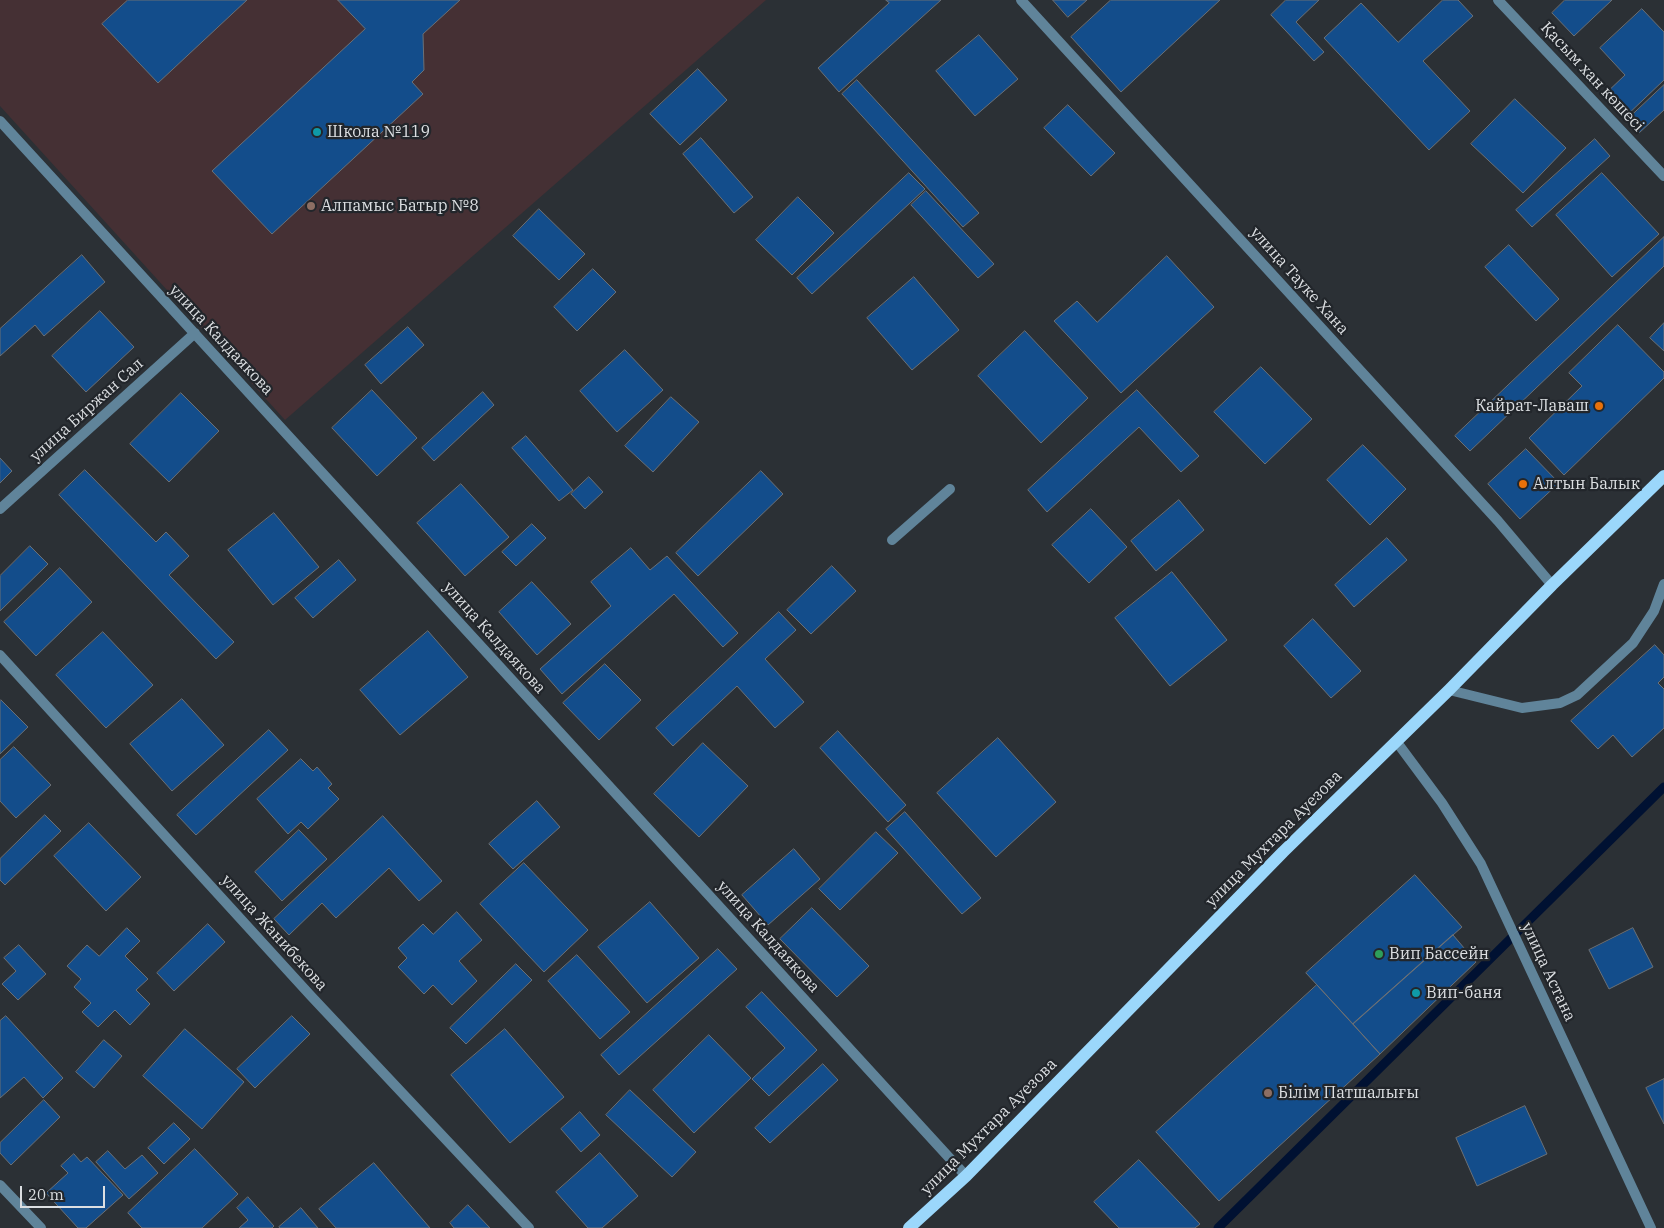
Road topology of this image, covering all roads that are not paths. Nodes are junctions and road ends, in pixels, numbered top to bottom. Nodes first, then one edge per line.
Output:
1 (1022, 0) edge
2 (1498, 0) edge
3 (0, 121) edge
4 (1664, 176) edge
5 (195, 333) junction
6 (1664, 476) edge
7 (950, 489) dead end
8 (0, 510) edge
9 (892, 540) dead end
10 (1664, 584) edge
11 (1552, 585) junction
12 (0, 655) edge
13 (1449, 690) junction
14 (1396, 741) junction
15 (966, 1176) junction
16 (0, 1184) edge
17 (41, 1228) edge
18 (529, 1228) edge
19 (909, 1228) edge
20 (1651, 1228) edge

1 - 11 street, улица Тауке Хана
2 - 4 street, Қасым хан көшесі
3 - 5 street, улица Калдаякова
5 - 8 street, улица Биржан Сал
5 - 15 street, улица Калдаякова
6 - 11 main road, улица Мухтара Ауезова
7 - 9 street
10 - 13 street
11 - 13 main road, улица Мухтара Ауезова
12 - 18 street, улица Жанибекова
13 - 14 main road, улица Мухтара Ауезова
14 - 15 main road, улица Мухтара Ауезова
14 - 20 street, улица Астана
15 - 19 main road, улица Мухтара Ауезова
16 - 17 street

